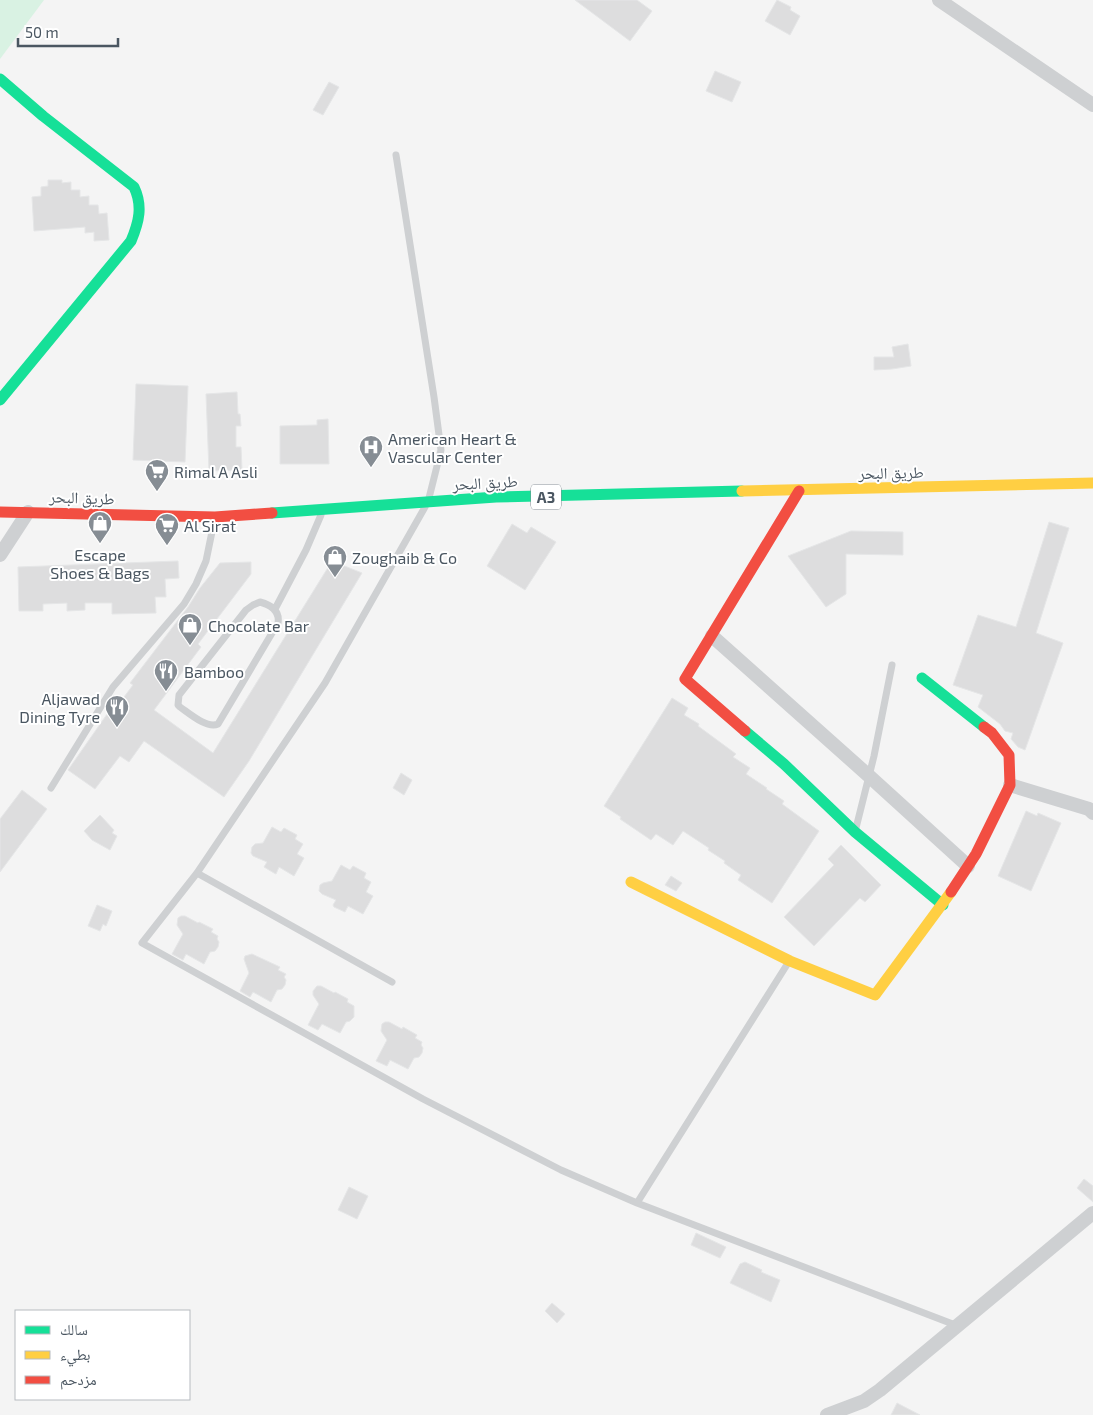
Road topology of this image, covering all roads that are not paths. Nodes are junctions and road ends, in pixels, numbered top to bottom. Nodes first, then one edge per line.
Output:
1 (939, 0) edge
2 (0, 79) edge
3 (1093, 105) edge
4 (396, 155) dead end
5 (0, 400) edge
6 (1093, 484) edge
7 (799, 491) junction
8 (428, 502) junction
9 (325, 508) junction
10 (0, 512) edge
11 (28, 512) junction
12 (215, 517) junction
13 (0, 555) edge
14 (275, 609) junction
15 (712, 636) junction
16 (892, 665) dead end
17 (922, 678) dead end
18 (869, 776) junction
19 (1010, 785) junction
20 (51, 788) dead end
21 (1093, 813) edge
22 (855, 832) junction
23 (968, 866) junction
24 (198, 873) junction
25 (631, 882) dead end
26 (943, 905) junction
27 (790, 960) junction
28 (392, 982) dead end
29 (637, 1203) junction
30 (1093, 1213) edge
31 (959, 1326) junction
32 (827, 1415) edge

1 - 3 street
2 - 5 main road
4 - 8 lane
6 - 7 main road, طريق البحر / A3
7 - 8 main road, طريق البحر / A3
7 - 15 main road
8 - 9 main road, طريق البحر / A3
8 - 24 lane
9 - 12 main road, طريق البحر / A3
9 - 14 lane
10 - 11 main road, طريق البحر / A3
11 - 12 main road, طريق البحر / A3
11 - 13 street
12 - 20 lane
14 - 14 lane
15 - 18 street
15 - 22 main road
16 - 18 lane
17 - 19 main road
18 - 22 lane
18 - 23 street
19 - 21 street
19 - 23 main road
22 - 26 main road
23 - 26 main road
24 - 28 lane
24 - 29 lane
25 - 27 main road
26 - 27 main road
27 - 29 lane
29 - 31 lane
30 - 31 street
31 - 32 street

